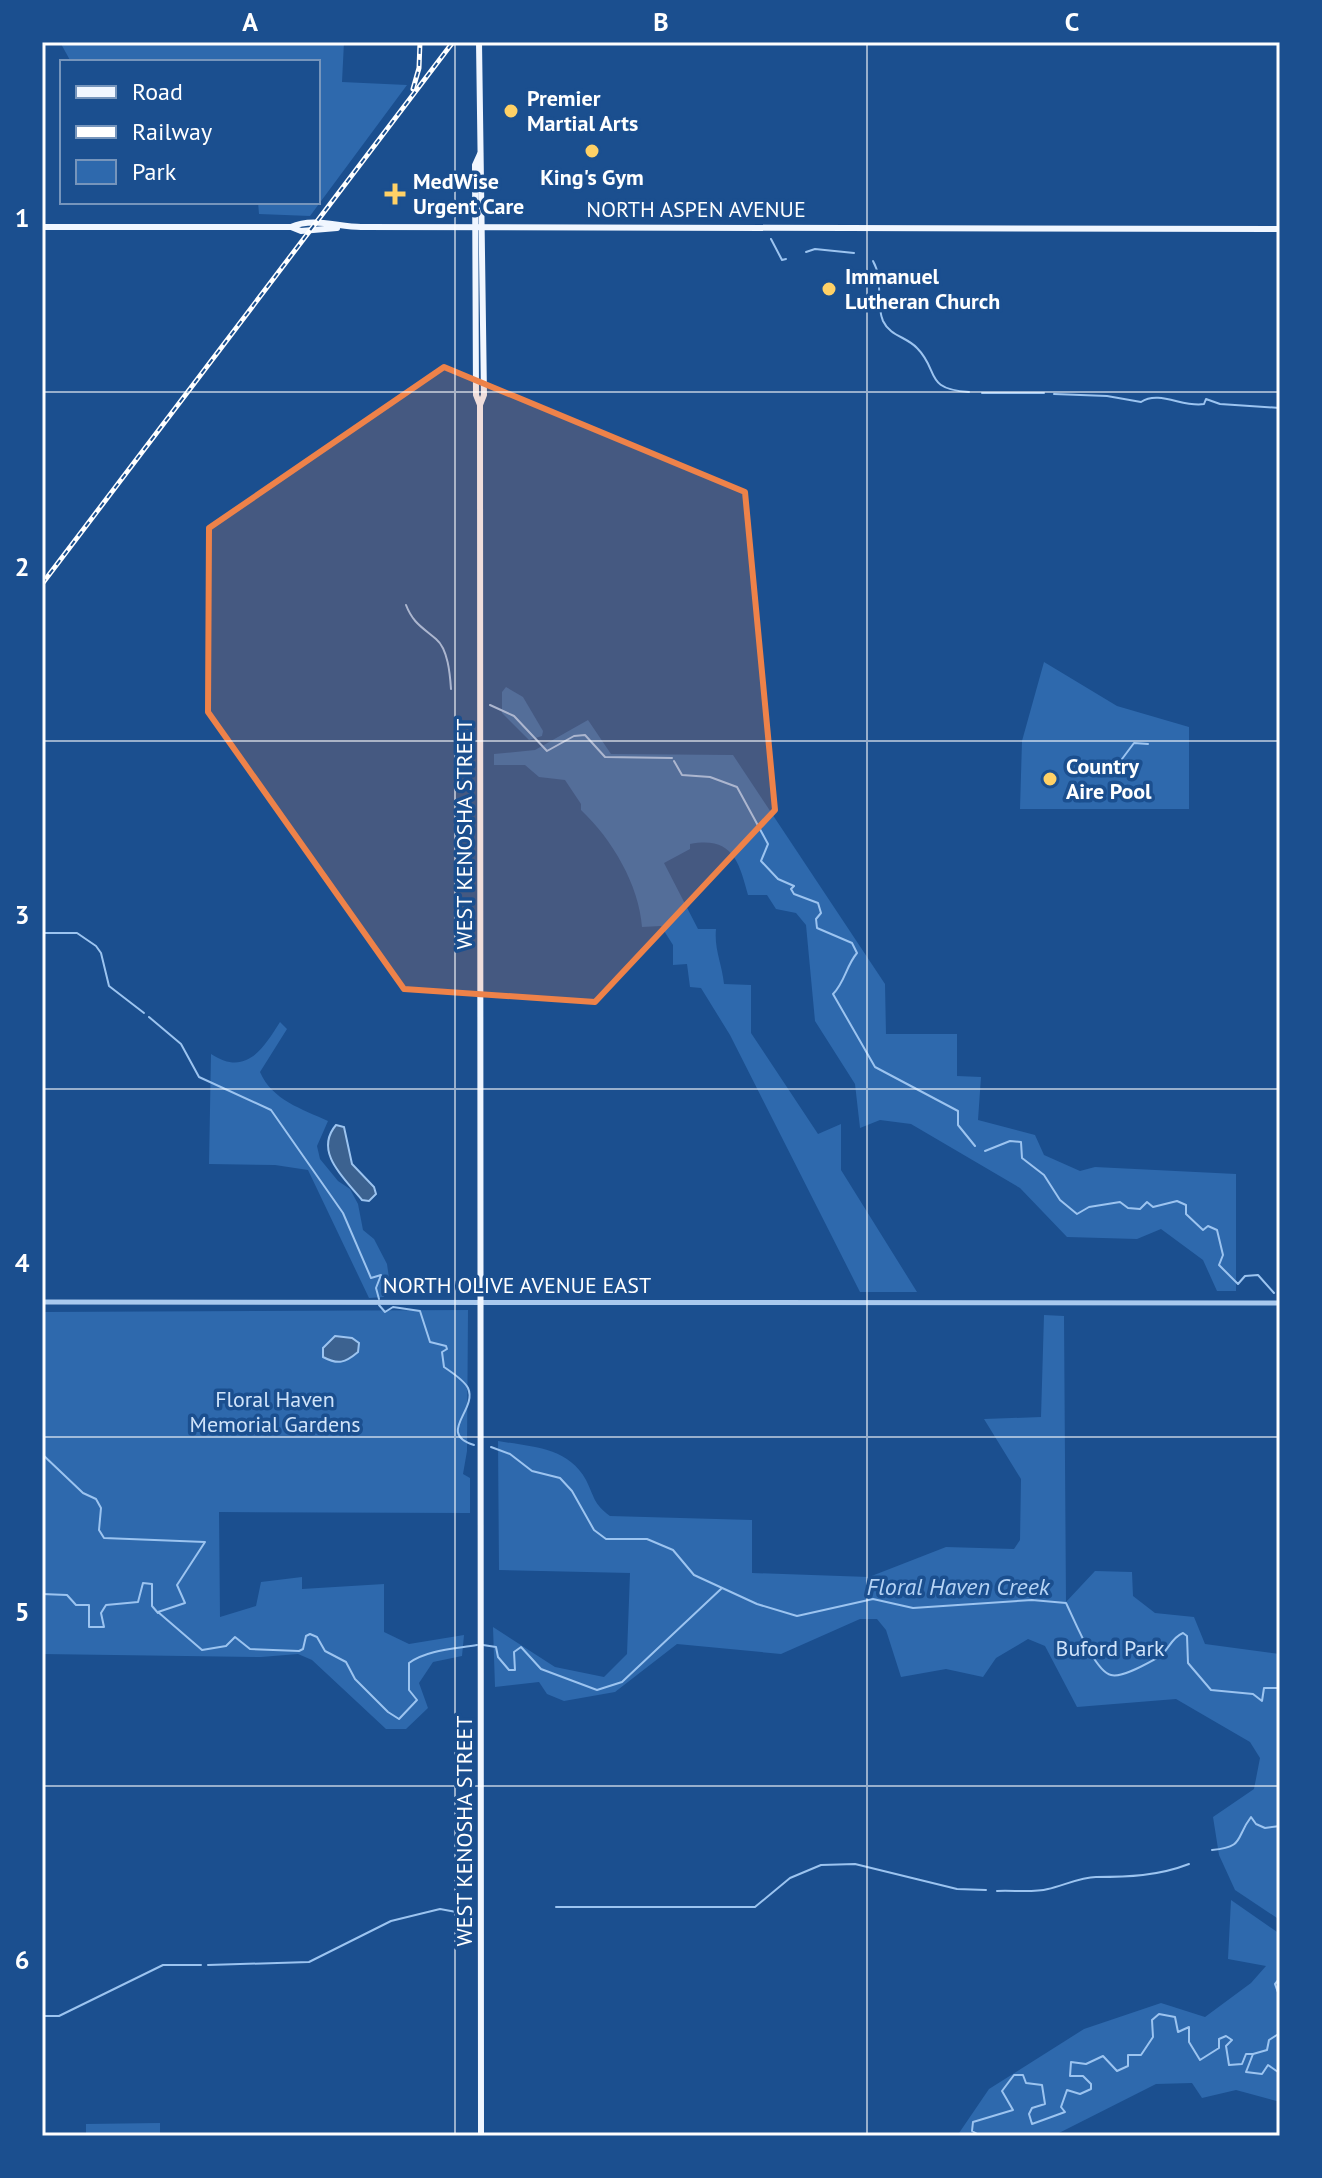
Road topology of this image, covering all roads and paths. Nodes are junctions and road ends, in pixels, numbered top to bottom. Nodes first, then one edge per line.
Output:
1 (479, 42) edge
2 (42, 227) edge
3 (480, 227) junction
4 (1280, 229) edge
5 (483, 1301) junction
6 (42, 1302) edge
7 (1280, 1303) edge
8 (481, 2136) edge

1 - 3 main road, WEST KENOSHA STREET
2 - 3 main road, NORTH ASPEN AVENUE
3 - 4 main road, NORTH ASPEN AVENUE
3 - 5 main road, WEST KENOSHA STREET
5 - 6 street, NORTH OLIVE AVENUE EAST
5 - 7 street, NORTH OLIVE AVENUE EAST
5 - 8 main road, WEST KENOSHA STREET

